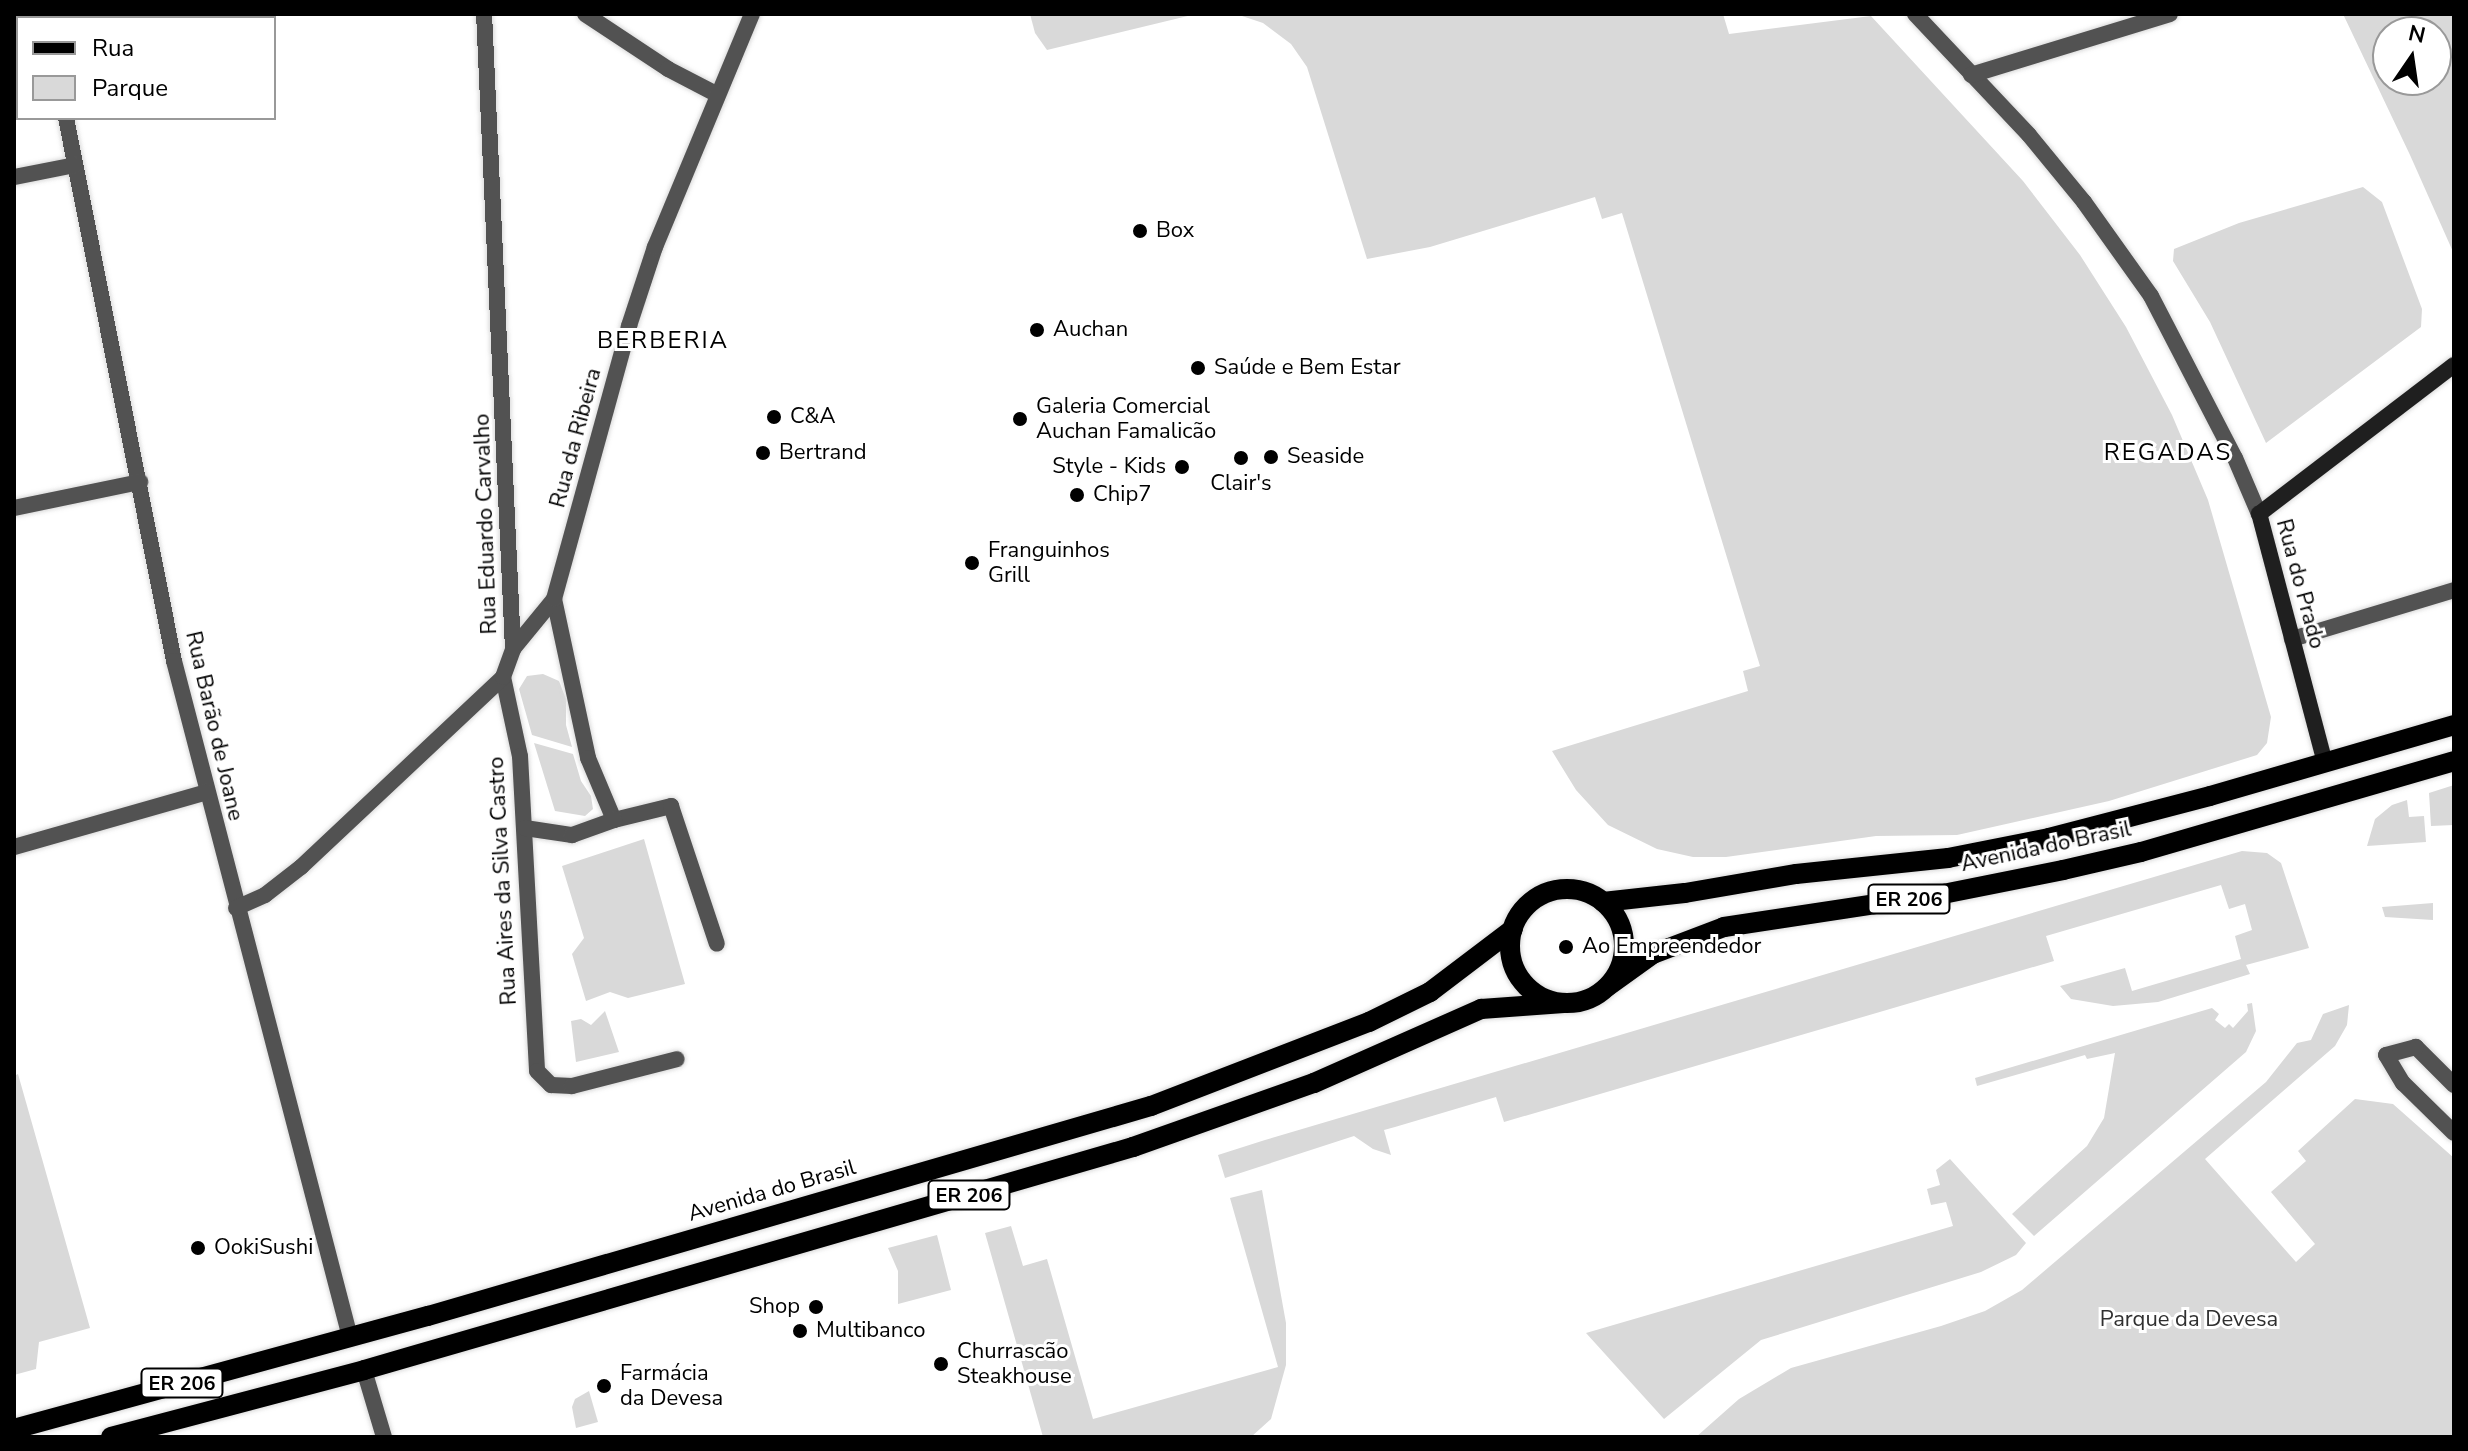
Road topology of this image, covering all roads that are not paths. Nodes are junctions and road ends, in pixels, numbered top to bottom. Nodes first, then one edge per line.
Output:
1 (484, 14) edge
2 (585, 14) edge
3 (752, 14) edge
4 (1915, 14) edge
5 (2170, 14) edge
6 (1971, 75) junction
7 (716, 94) junction
8 (66, 120) edge
9 (75, 165) junction
10 (14, 177) edge
11 (2454, 365) edge
12 (140, 482) junction
13 (14, 508) edge
14 (2259, 514) junction
15 (2454, 590) edge
16 (554, 599) junction
17 (2292, 639) junction
18 (513, 649) junction
19 (503, 677) junction
20 (2454, 725) edge
21 (2454, 761) edge
22 (2325, 763) junction
23 (207, 792) junction
24 (614, 820) junction
25 (525, 828) junction
26 (14, 847) edge
27 (1603, 902) junction
28 (236, 908) junction
29 (1513, 929) junction
30 (717, 944) dead end
31 (1607, 987) junction
32 (1564, 1003) junction
33 (677, 1059) dead end
34 (2454, 1085) edge
35 (2454, 1133) edge
36 (350, 1337) junction
37 (364, 1370) junction
38 (14, 1429) edge
39 (111, 1437) edge
40 (384, 1437) edge

1 - 18 street, Rua Eduardo Carvalho
2 - 7 street
3 - 7 street, Rua da Ribeira
4 - 6 street
5 - 6 street
6 - 14 street
7 - 16 street, Rua da Ribeira
8 - 9 street, Rua Barão de Joane
9 - 10 street
9 - 12 street, Rua Barão de Joane
11 - 14 street, Rua do Prado
12 - 13 street
12 - 23 street, Rua Barão de Joane
14 - 17 street, Rua do Prado
15 - 17 street
16 - 18 street, Rua da Ribeira
16 - 24 street
17 - 22 street, Rua do Prado
18 - 19 street, Rua Eduardo Carvalho
19 - 25 street, Rua Aires da Silva Castro
19 - 28 street, Rua Eduardo Carvalho
20 - 22 main road, Avenida do Brasil / ER 206
21 - 31 main road, Avenida do Brasil / ER 206
22 - 27 main road, Avenida do Brasil / ER 206
23 - 26 street
23 - 28 street, Rua Barão de Joane
24 - 25 street
24 - 30 street
25 - 33 street, Rua Aires da Silva Castro
27 - 29 main road, ER 206
27 - 31 main road
28 - 36 street, Rua Barão de Joane
29 - 32 main road
29 - 36 main road, Avenida do Brasil / ER 206
31 - 32 main road, ER 206
32 - 37 main road, ER 206
34 - 35 street
36 - 38 main road, Avenida do Brasil / ER 206
37 - 39 main road, ER 206
37 - 40 street

